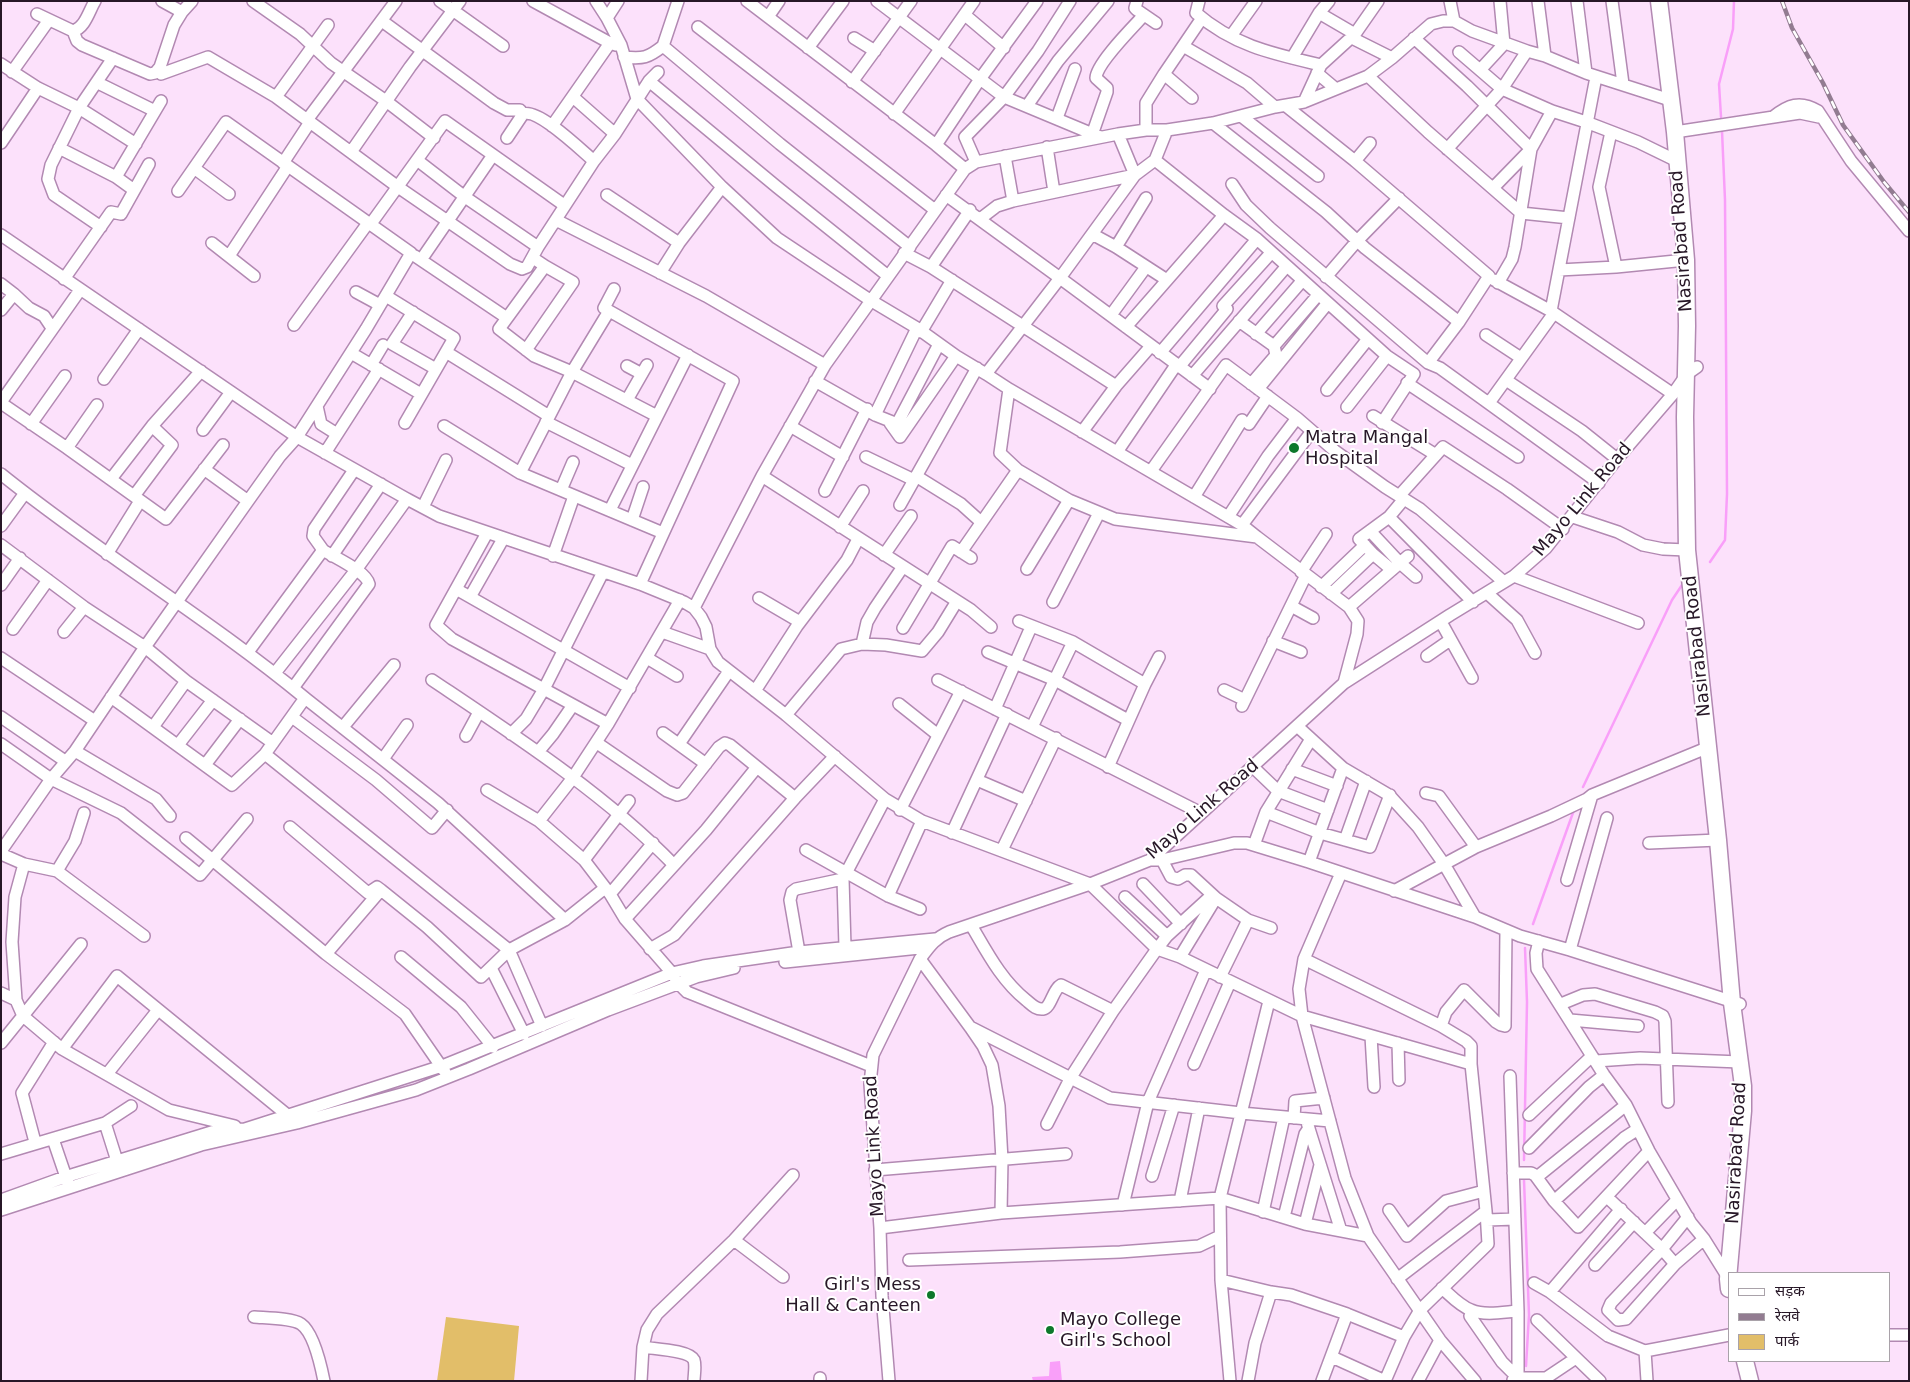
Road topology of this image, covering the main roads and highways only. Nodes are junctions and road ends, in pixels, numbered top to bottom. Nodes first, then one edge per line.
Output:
1 (1659, 1) edge
2 (1667, 1) edge
3 (1678, 131) junction
4 (1692, 371) junction
5 (1736, 1004) junction
6 (1746, 1111) junction
7 (1731, 1272) edge
8 (1739, 1362) edge
9 (1746, 1362) edge
10 (1743, 1381) edge
11 (1750, 1381) edge

1 - 3 highway, Nasirabad Road
2 - 3 highway, Nasirabad Road
3 - 4 highway, Nasirabad Road
3 - 4 highway, Nasirabad Road
4 - 5 highway, Nasirabad Road
4 - 5 highway, Nasirabad Road
5 - 6 highway, Nasirabad Road
5 - 6 highway, Nasirabad Road
6 - 7 highway, Nasirabad Road
8 - 10 highway
9 - 11 highway

